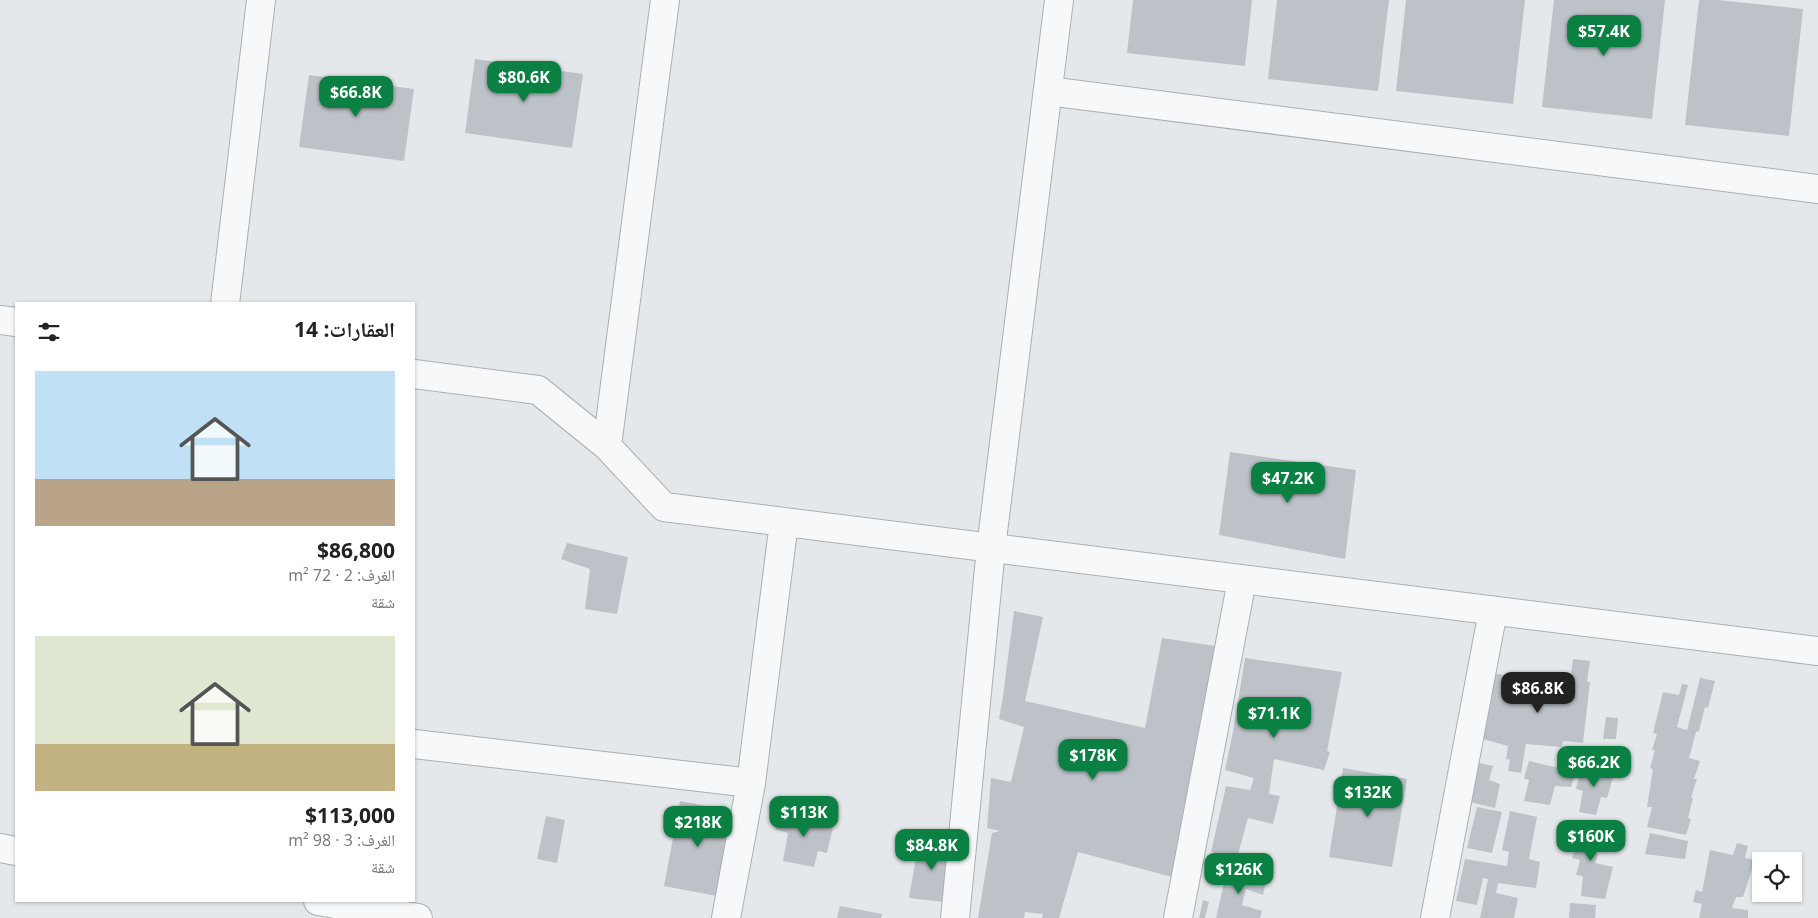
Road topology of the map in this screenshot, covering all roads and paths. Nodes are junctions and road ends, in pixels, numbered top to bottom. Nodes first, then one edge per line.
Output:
1 (261, 0) edge
2 (665, 0) edge
3 (1059, 0) edge
4 (1048, 91) junction
5 (1818, 189) edge
6 (225, 302) edge
7 (0, 320) edge
8 (15, 322) edge
9 (415, 374) edge
10 (607, 446) junction
11 (784, 522) junction
12 (991, 548) junction
13 (1242, 580) junction
14 (1493, 611) junction
15 (1818, 652) edge
16 (415, 744) edge
17 (751, 783) junction
18 (0, 848) edge
19 (15, 851) edge
20 (324, 902) edge
21 (418, 918) edge
22 (726, 918) edge
23 (955, 918) edge
24 (1178, 918) edge
25 (1435, 918) edge

1 - 6 street
2 - 10 street
3 - 4 street
4 - 5 street
4 - 12 street
7 - 8 street
9 - 10 street
10 - 11 street
11 - 12 street
11 - 17 street
12 - 13 street
12 - 23 street
13 - 14 street
13 - 24 street
14 - 15 street
14 - 25 street
16 - 17 street
17 - 22 street
18 - 19 street
20 - 21 street

